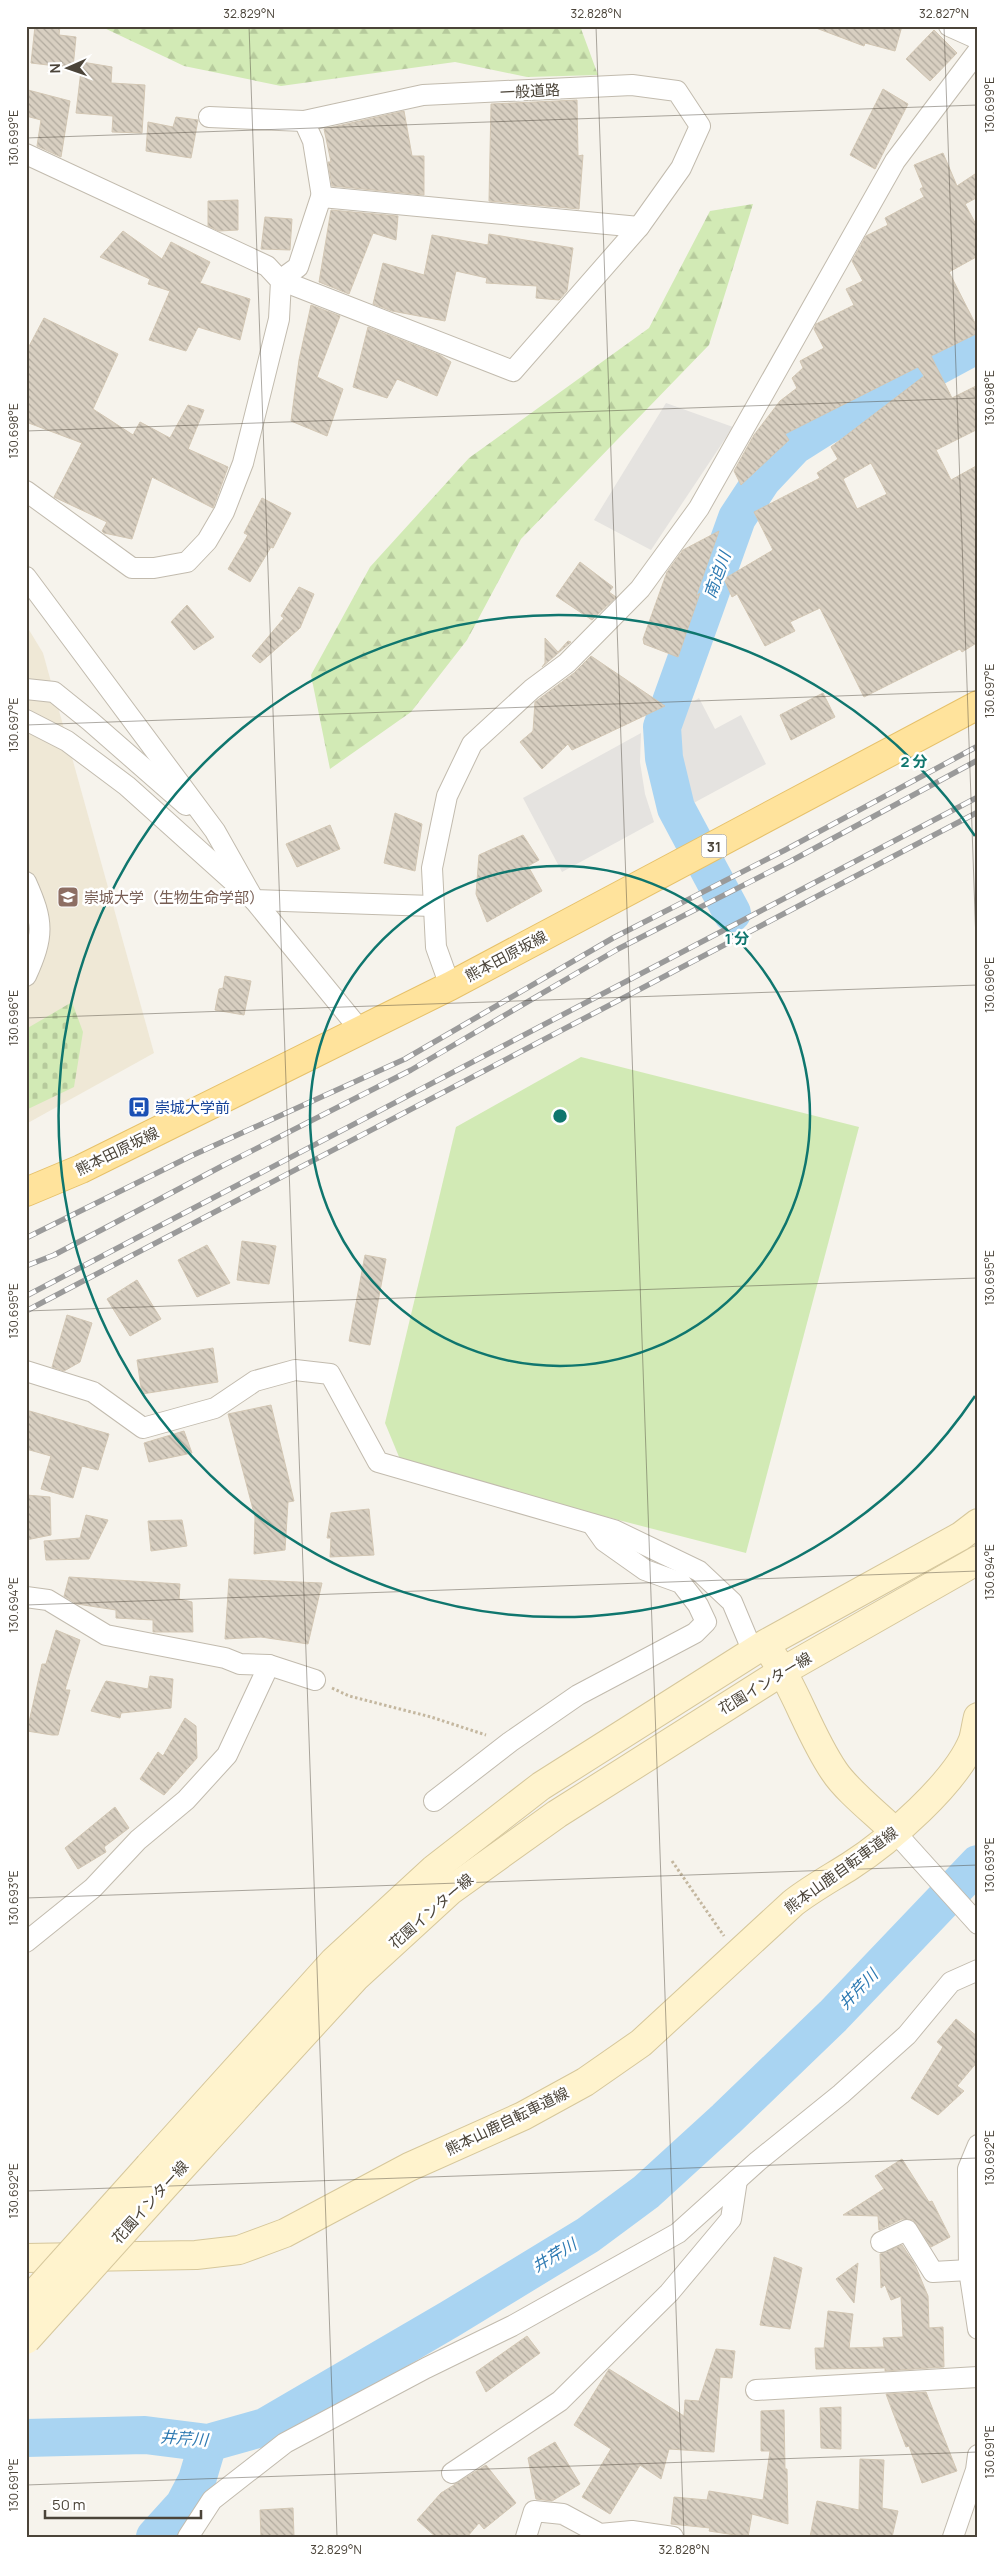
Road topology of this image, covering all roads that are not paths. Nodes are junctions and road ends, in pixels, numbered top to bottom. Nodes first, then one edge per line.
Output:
1 (949, 26) edge
2 (978, 39) edge
3 (978, 51) edge
4 (209, 118) dead end
5 (304, 121) junction
6 (26, 154) edge
7 (322, 197) junction
8 (639, 227) junction
9 (280, 280) junction
10 (26, 491) edge
11 (26, 576) edge
12 (26, 689) edge
13 (978, 705) edge
14 (26, 720) edge
15 (215, 831) junction
16 (26, 882) edge
17 (254, 900) junction
18 (432, 906) junction
19 (26, 976) edge
20 (450, 986) junction
21 (361, 1031) junction
22 (26, 1192) edge
23 (26, 1371) edge
24 (978, 1523) edge
25 (592, 1524) junction
26 (978, 1560) edge
27 (26, 1597) edge
28 (759, 1648) junction
29 (269, 1666) junction
30 (783, 1671) junction
31 (315, 1680) road end
32 (978, 1717) edge
33 (434, 1801) dead end
34 (894, 1831) junction
35 (978, 1924) edge
36 (26, 1942) edge
37 (978, 1970) edge
38 (978, 2145) edge
39 (160, 2172) junction
40 (736, 2180) junction
41 (881, 2242) dead end
42 (26, 2258) edge
43 (969, 2270) junction
44 (26, 2303) edge
45 (978, 2329) edge
46 (26, 2340) edge
47 (978, 2377) edge
48 (756, 2390) dead end
49 (978, 2456) edge
50 (452, 2473) dead end
51 (188, 2537) edge
52 (526, 2537) edge
53 (673, 2537) edge
54 (953, 2537) edge

1 - 2 street
3 - 18 street
4 - 5 street
5 - 7 street
5 - 8 street, 一般道路
6 - 9 street
7 - 8 street
7 - 9 street
8 - 9 street, 一般道路
9 - 10 street
11 - 15 street
12 - 15 street
13 - 20 main road, 熊本田原坂線 / 31
14 - 17 street
15 - 17 street
16 - 19 street
17 - 18 street
17 - 21 street
18 - 20 street
20 - 21 main road, 熊本田原坂線 / 31
21 - 22 main road, 熊本田原坂線 / 31
23 - 25 street
24 - 28 main road, 花園インター線
25 - 28 street
25 - 33 street
26 - 30 main road, 花園インター線
27 - 29 street
28 - 30 main road
28 - 39 main road, 花園インター線
29 - 31 street
29 - 36 street
30 - 34 main road
30 - 39 main road, 花園インター線
32 - 34 main road, 熊本山鹿自転車道線
34 - 35 street
34 - 42 main road, 熊本山鹿自転車道線
37 - 40 street
38 - 43 street
39 - 44 main road, 花園インター線, bridge
39 - 46 main road, 花園インター線, bridge
40 - 50 street
40 - 51 street
41 - 43 street
43 - 45 street
47 - 48 street
49 - 54 street
52 - 53 street

